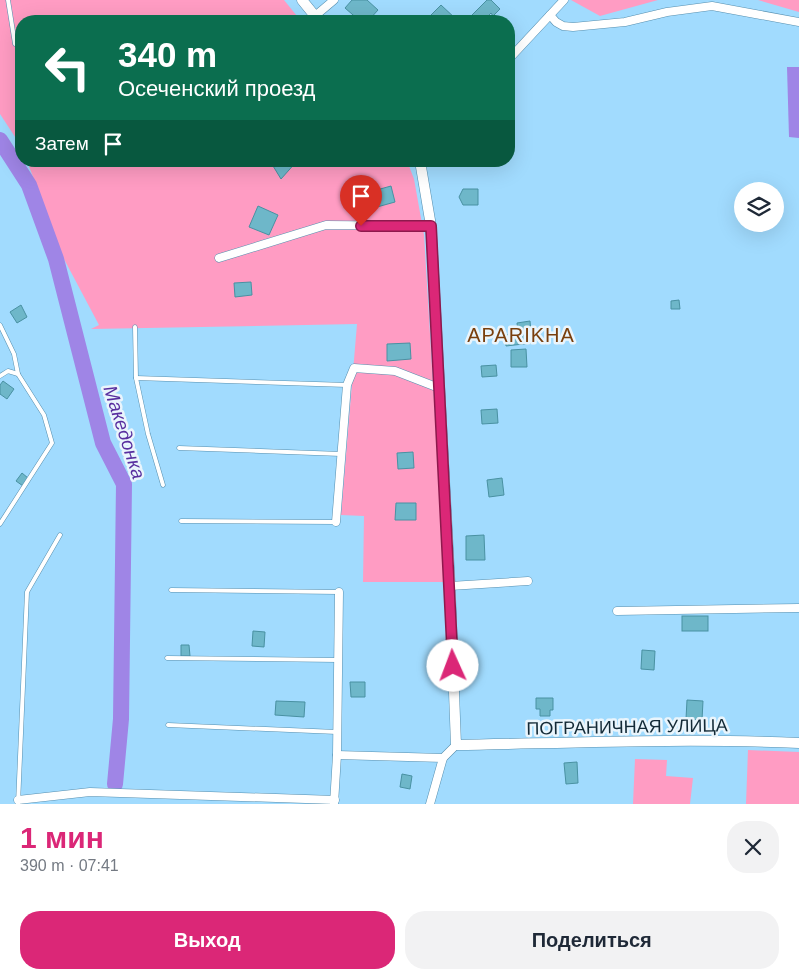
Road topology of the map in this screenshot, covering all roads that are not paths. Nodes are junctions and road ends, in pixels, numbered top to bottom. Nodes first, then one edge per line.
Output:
1 (8, 0) edge
2 (302, 0) edge
3 (334, 0) edge
4 (564, 0) edge
5 (314, 15) edge
6 (321, 15) edge
7 (550, 15) junction
8 (799, 22) edge
9 (15, 44) dead end
10 (515, 53) edge
11 (421, 167) edge
12 (431, 226) junction
13 (219, 258) dead end
14 (0, 324) edge
15 (135, 327) dead end
16 (18, 374) junction
17 (0, 376) edge
18 (136, 378) junction
19 (346, 385) junction
20 (440, 388) junction
21 (179, 448) dead end
22 (341, 454) junction
23 (163, 485) dead end
24 (181, 521) dead end
25 (336, 522) joint
26 (0, 524) edge
27 (60, 535) dead end
28 (528, 581) dead end
29 (450, 586) junction
30 (171, 590) dead end
31 (339, 592) joint
32 (799, 608) edge
33 (617, 611) dead end
34 (167, 658) dead end
35 (338, 660) junction
36 (168, 725) dead end
37 (338, 732) junction
38 (799, 743) edge
39 (456, 745) junction
40 (337, 755) junction
41 (443, 758) junction
42 (18, 802) edge
43 (334, 802) edge
44 (430, 804) edge

1 - 9 lane
2 - 5 street
3 - 6 street
4 - 7 street
7 - 8 street
7 - 10 street
11 - 12 street
12 - 13 street
12 - 20 street
14 - 16 lane
15 - 18 lane
16 - 17 lane
16 - 26 lane
18 - 19 lane
18 - 23 lane
19 - 20 street
19 - 22 street
20 - 29 street
21 - 22 lane
22 - 25 street
24 - 25 lane
27 - 42 lane
28 - 29 street
29 - 39 street
30 - 31 lane
31 - 35 street
32 - 33 street
34 - 35 lane
35 - 37 street
36 - 37 lane
37 - 40 street
38 - 39 street, ПОГРАНИЧНАЯ УЛИЦА
39 - 41 street
40 - 41 street
40 - 43 street
41 - 44 street
42 - 43 street

